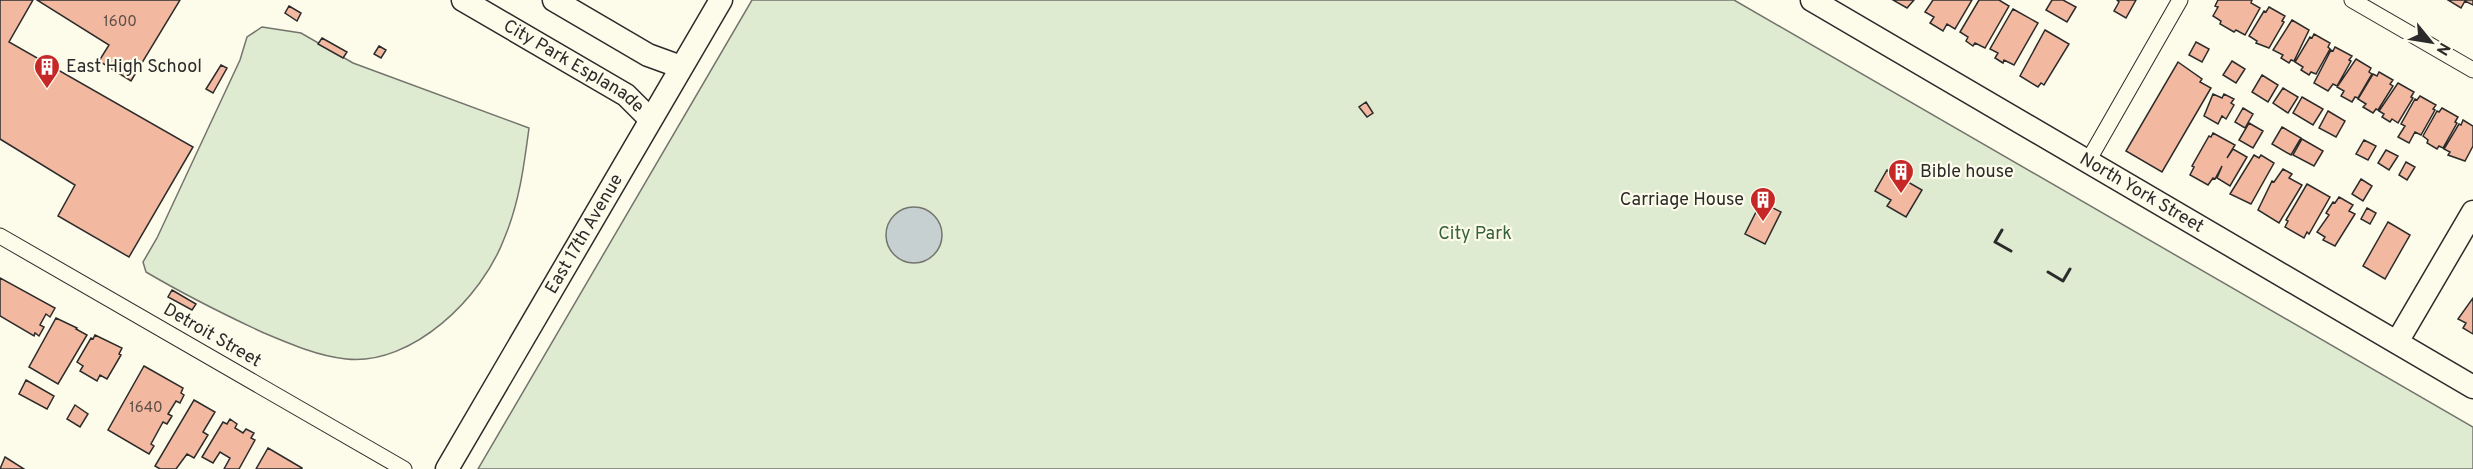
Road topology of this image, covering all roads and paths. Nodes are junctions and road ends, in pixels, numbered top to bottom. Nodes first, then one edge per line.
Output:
1 (463, 0) edge
2 (554, 0) edge
3 (721, 0) edge
4 (1812, 0) edge
5 (2180, 0) edge
6 (2352, 0) edge
7 (681, 67) junction
8 (2473, 70) edge
9 (651, 119) junction
10 (2088, 161) junction
11 (2473, 212) edge
12 (0, 236) edge
13 (2397, 342) junction
14 (2473, 387) edge
15 (404, 469) edge
16 (447, 469) edge

1 - 9 main road, City Park Esplanade
2 - 7 main road
3 - 7 main road, East 17th Avenue
4 - 10 main road, North York Street
5 - 10 street
6 - 8 street
7 - 9 main road, East 17th Avenue
9 - 16 main road, East 17th Avenue
10 - 13 main road, North York Street
11 - 13 main road
12 - 15 street, Detroit Street
13 - 14 main road, North York Street

